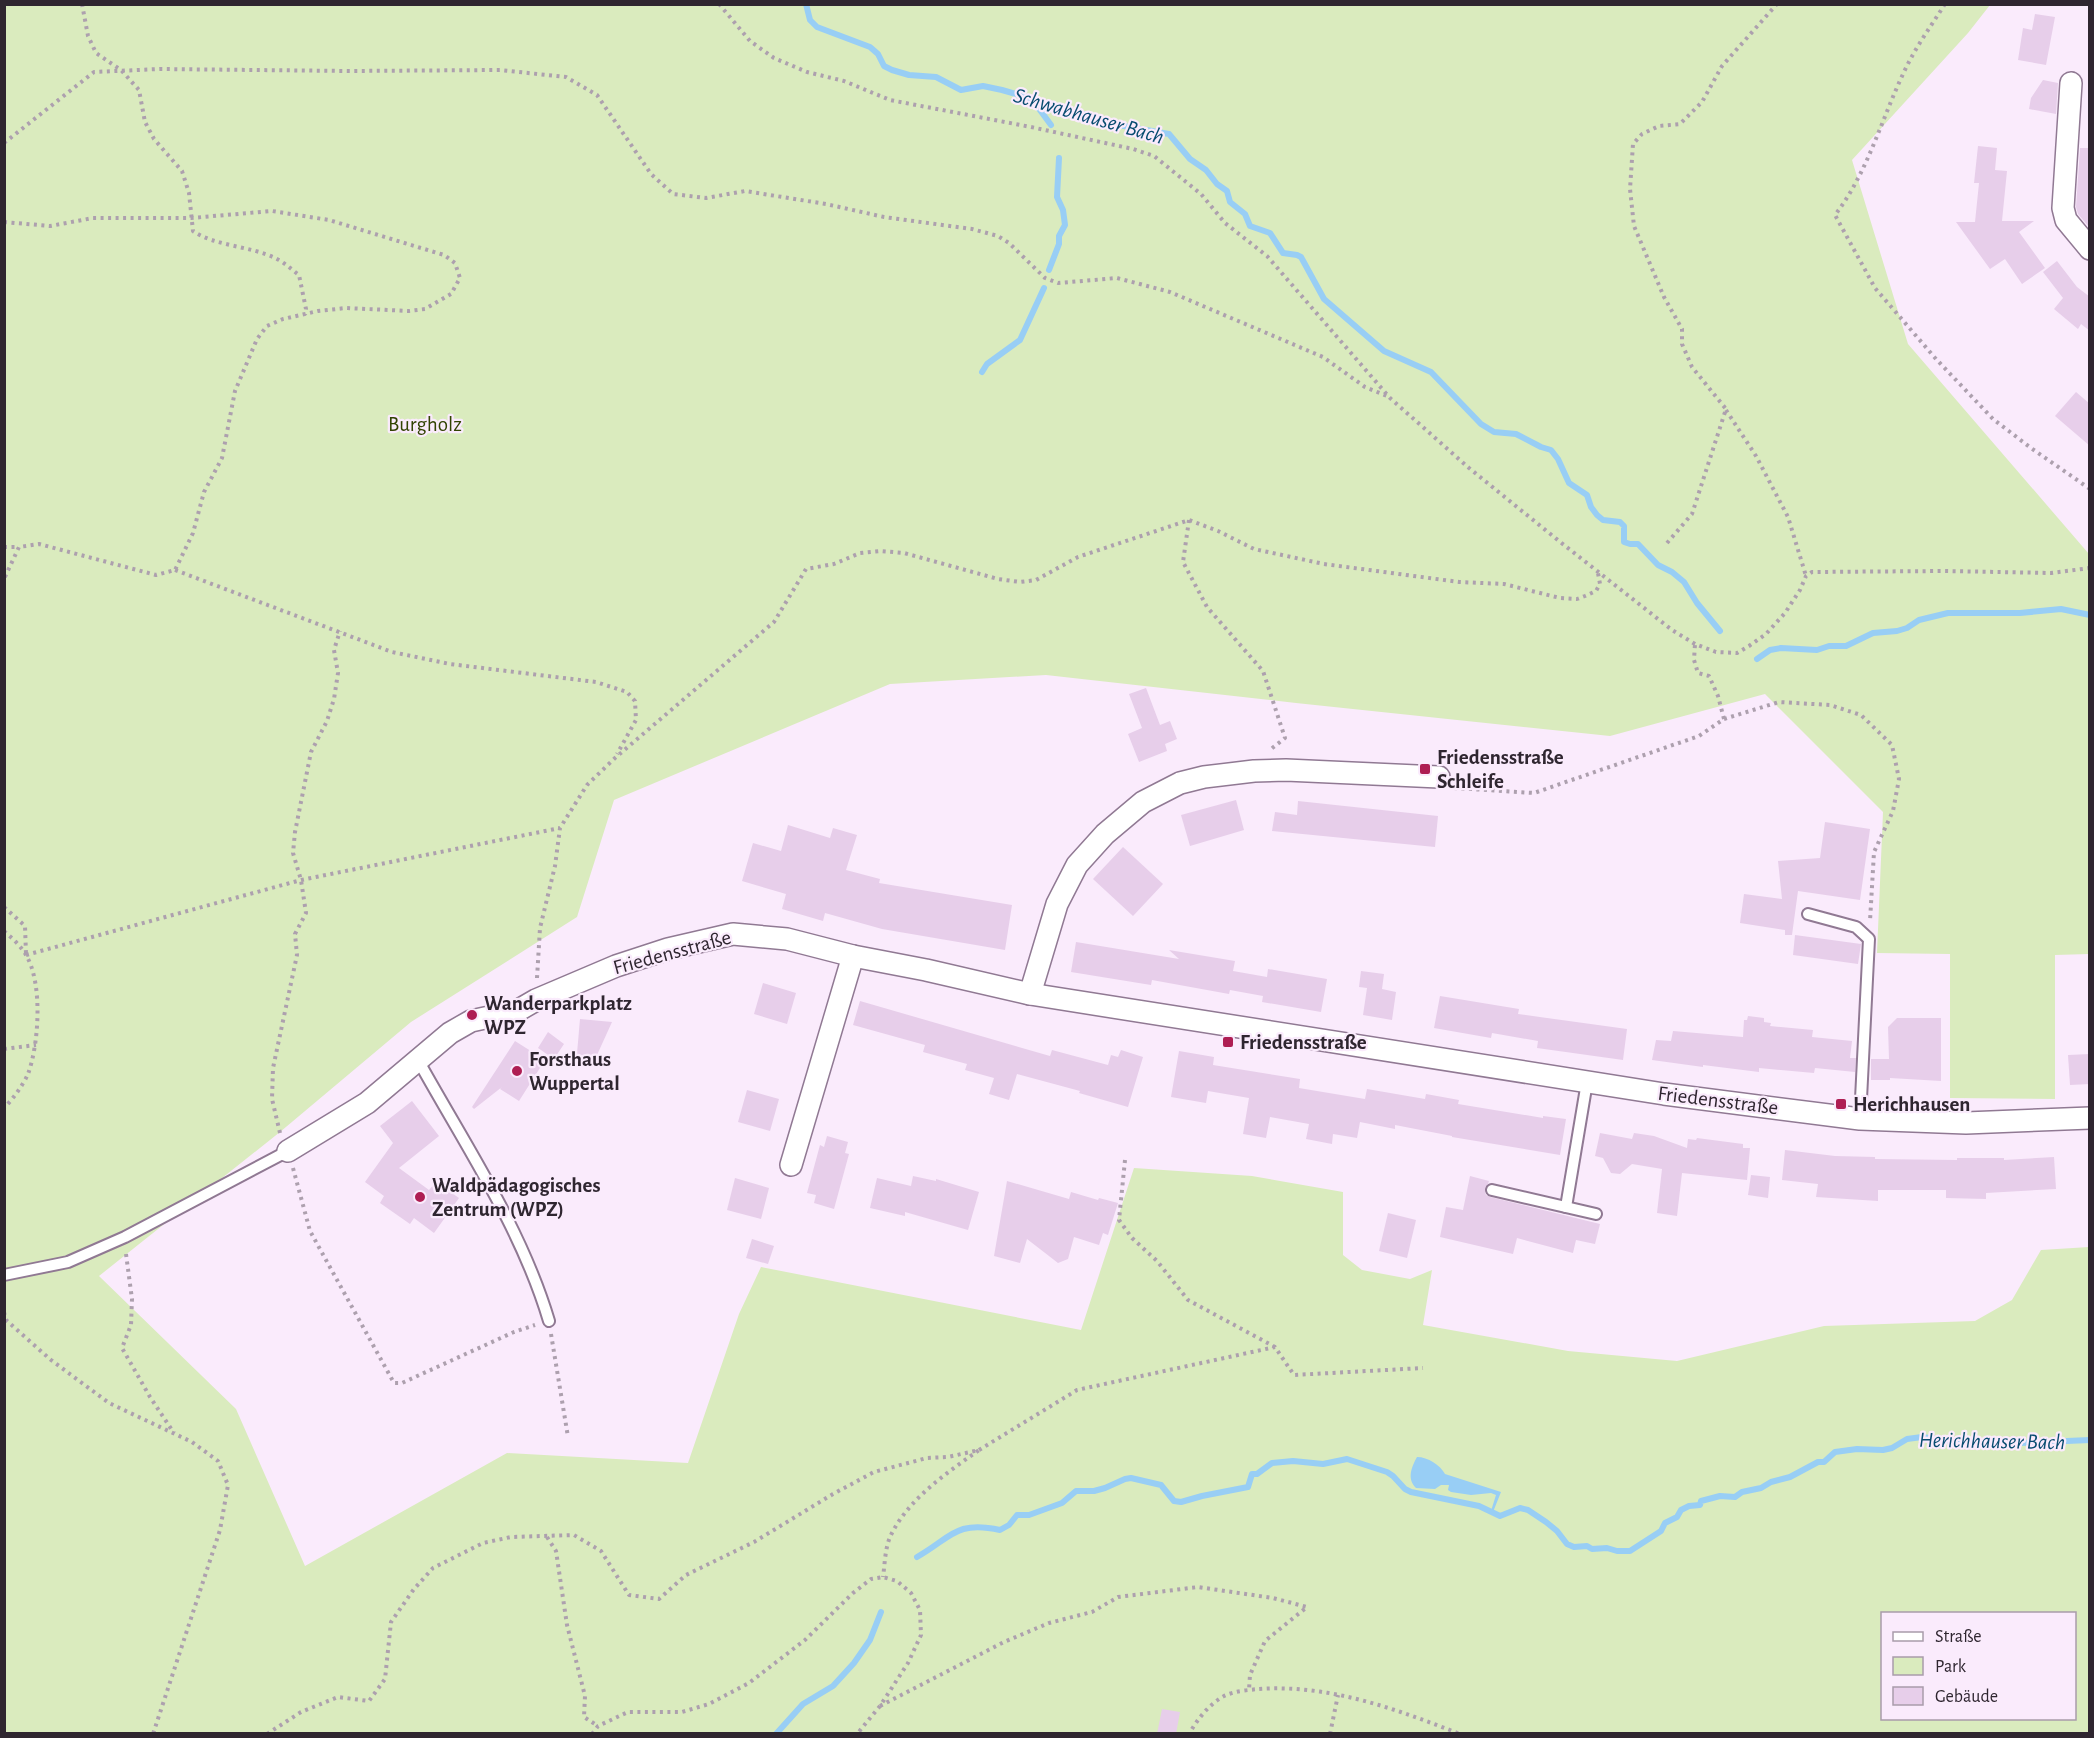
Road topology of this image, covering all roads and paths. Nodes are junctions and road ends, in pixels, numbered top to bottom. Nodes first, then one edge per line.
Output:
1 (82, 4) edge
2 (719, 4) edge
3 (1777, 4) edge
4 (1945, 4) edge
5 (121, 70) junction
6 (2071, 83) dead end
7 (4, 143) edge
8 (191, 218) junction
9 (4, 222) edge
10 (2090, 249) edge
11 (305, 315) junction
12 (1390, 398) junction
13 (1726, 409) junction
14 (2090, 489) edge
15 (1189, 520) junction
16 (1668, 543) dead end
17 (4, 547) edge
18 (19, 547) junction
19 (2090, 567) edge
20 (175, 570) junction
21 (1597, 571) junction
22 (1806, 576) junction
23 (4, 579) edge
24 (340, 631) junction
25 (1695, 645) junction
26 (1724, 719) junction
27 (615, 758) junction
28 (1254, 771) junction
29 (1439, 777) joint
30 (560, 828) junction
31 (301, 880) junction
32 (4, 907) edge
33 (1809, 914) dead end
34 (4, 931) edge
35 (1869, 939) junction
36 (26, 955) junction
37 (853, 956) junction
38 (1030, 994) junction
39 (536, 1000) junction
40 (36, 1045) junction
41 (4, 1049) edge
42 (418, 1060) junction
43 (1587, 1082) junction
44 (4, 1108) edge
45 (2090, 1118) edge
46 (1860, 1119) junction
47 (288, 1151) junction
48 (1125, 1160) dead end
49 (791, 1165) dead end
50 (1492, 1190) dead end
51 (1566, 1207) junction
52 (1596, 1214) dead end
53 (125, 1238) junction
54 (4, 1275) edge
55 (4, 1312) edge
56 (549, 1321) junction
57 (1275, 1347) junction
58 (1424, 1368) dead end
59 (175, 1434) junction
60 (568, 1437) dead end
61 (979, 1450) junction
62 (546, 1536) junction
63 (883, 1577) junction
64 (1249, 1690) junction
65 (1338, 1695) junction
66 (880, 1706) junction
67 (598, 1726) junction
68 (1192, 1729) dead end
69 (153, 1734) edge
70 (267, 1734) edge
71 (592, 1734) edge
72 (857, 1734) edge
73 (1330, 1734) edge
74 (1460, 1734) edge

1 - 5 path
2 - 12 path
3 - 13 path
4 - 14 path
5 - 7 path
5 - 8 path
5 - 12 path
6 - 10 street
8 - 9 path
8 - 11 path
8 - 11 path
11 - 20 path
12 - 21 path
13 - 16 path
13 - 22 path
15 - 21 path
15 - 27 path
15 - 28 path
17 - 18 path
18 - 20 path
18 - 23 path
19 - 22 path
20 - 24 path
21 - 25 path
22 - 25 path
24 - 27 path
24 - 31 path
25 - 26 path
26 - 29 path
26 - 35 path
27 - 30 path
28 - 29 street
28 - 38 street
30 - 31 path
30 - 39 path
31 - 36 path
31 - 47 path
32 - 36 path
33 - 35 lane
34 - 36 path
35 - 46 lane
36 - 40 path
37 - 38 street, Friedensstraße
37 - 39 street, Friedensstraße
37 - 49 street
38 - 43 street, Friedensstraße
39 - 42 street, Friedensstraße
40 - 41 path
40 - 44 path
42 - 47 street, Friedensstraße
42 - 56 lane
43 - 46 street, Friedensstraße
43 - 51 lane
45 - 46 street, Friedensstraße
47 - 53 lane
47 - 56 path
48 - 57 path
50 - 51 lane
51 - 52 lane
53 - 54 lane
53 - 59 path
55 - 59 path
56 - 60 path
57 - 58 path
57 - 61 path
59 - 69 path
61 - 62 path
61 - 63 path
62 - 67 path
62 - 70 path
63 - 66 path
63 - 67 path
64 - 65 path
64 - 66 path
64 - 68 path
65 - 73 path
65 - 74 path
66 - 72 path
67 - 71 path

